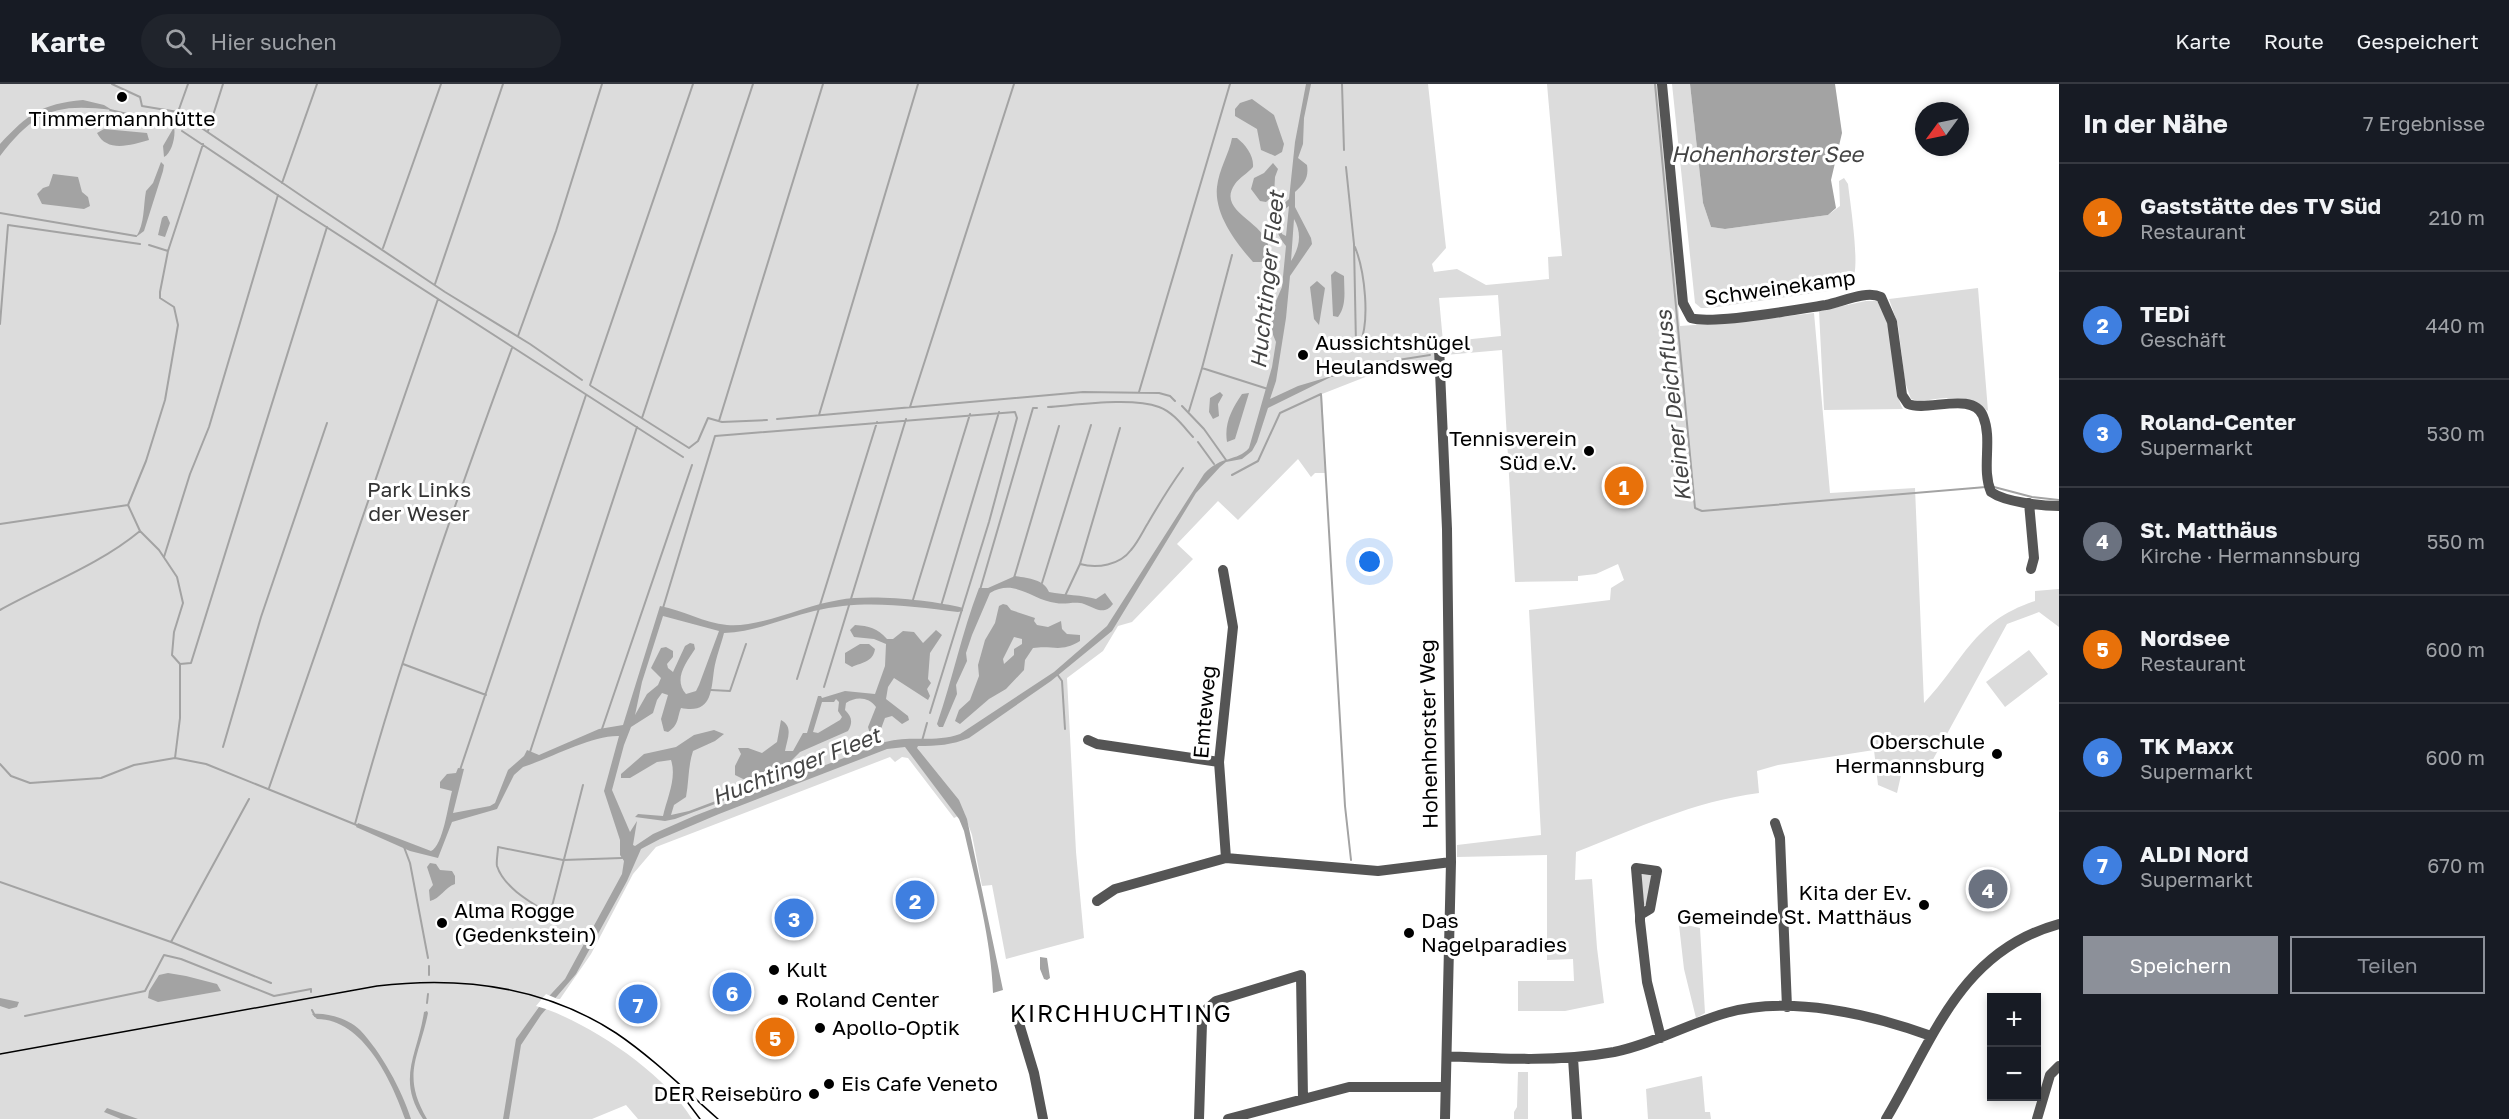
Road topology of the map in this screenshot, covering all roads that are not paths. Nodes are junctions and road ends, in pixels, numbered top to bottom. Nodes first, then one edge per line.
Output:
1 (1662, 84) edge
2 (1439, 350) dead end
3 (2029, 503) junction
4 (2059, 506) edge
5 (2031, 569) dead end
6 (1223, 570) dead end
7 (1088, 740) dead end
8 (1219, 762) junction
9 (1775, 823) dead end
10 (1226, 858) junction
11 (1450, 862) junction
12 (1098, 901) dead end
13 (1640, 915) dead end
14 (2059, 924) edge
15 (1787, 1007) junction
16 (1018, 1020) dead end
17 (1930, 1036) junction
18 (1661, 1038) junction
19 (1447, 1056) junction
20 (1573, 1058) junction
21 (2059, 1066) edge
22 (1446, 1087) junction
23 (1303, 1098) junction
24 (1043, 1119) edge
25 (1199, 1119) edge
26 (1228, 1119) edge
27 (1445, 1119) edge
28 (1577, 1119) edge
29 (1886, 1119) edge
30 (2037, 1119) edge

1 - 3 street, Schweinekamp
2 - 11 street, Hohenhorster Weg
3 - 4 street, Schweinekamp
3 - 5 street
6 - 8 street, Emteweg
7 - 8 street
8 - 10 street, Emteweg
9 - 15 street
10 - 11 street
10 - 12 street
11 - 19 street, Hohenhorster Weg
13 - 18 street
14 - 17 street
15 - 17 street
15 - 18 street
16 - 24 street
17 - 29 street
18 - 20 street
19 - 20 street
19 - 22 street, Hohenhorster Weg
20 - 28 street
21 - 30 street
22 - 23 street
22 - 27 street, Hohenhorster Weg
23 - 25 street
23 - 26 street

